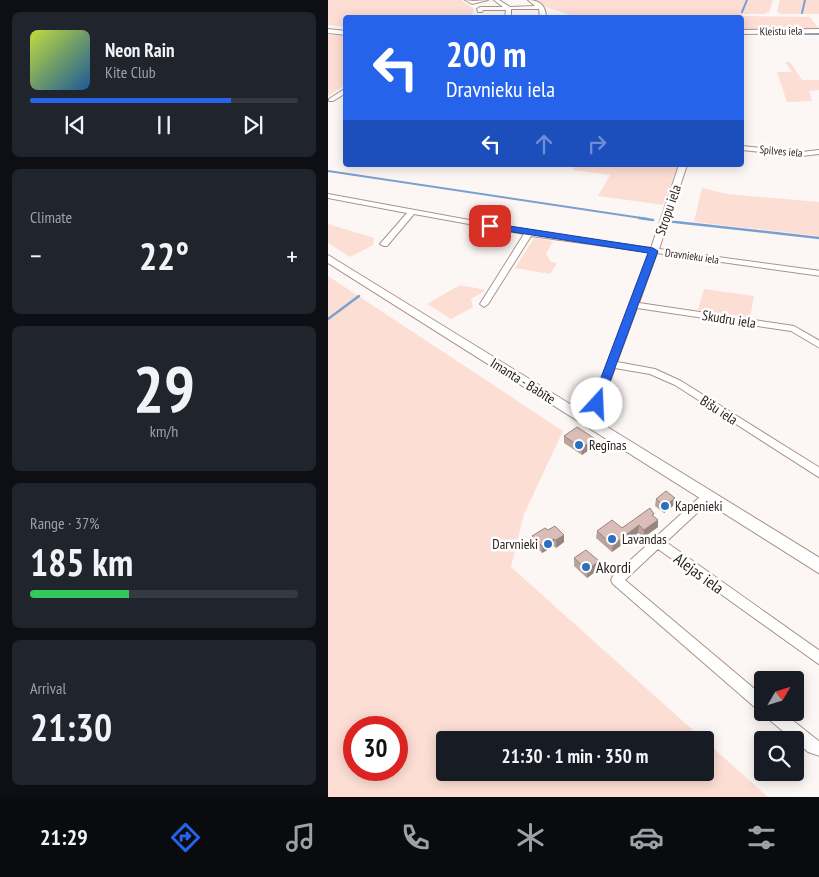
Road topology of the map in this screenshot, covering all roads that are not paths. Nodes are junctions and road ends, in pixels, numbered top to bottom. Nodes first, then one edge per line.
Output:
1 (486, 0) edge
2 (496, 0) edge
3 (530, 0) edge
4 (470, 2) edge
5 (542, 7) junction
6 (509, 8) junction
7 (480, 10) dead end
8 (508, 15) edge
9 (543, 15) edge
10 (328, 31) edge
11 (820, 31) edge
12 (744, 32) edge
13 (343, 33) edge
14 (343, 92) edge
15 (330, 100) edge
16 (343, 102) edge
17 (744, 148) edge
18 (820, 152) edge
19 (682, 167) edge
20 (328, 196) edge
21 (412, 212) junction
22 (529, 233) junction
23 (384, 244) dead end
24 (653, 251) junction
25 (328, 258) edge
26 (820, 274) edge
27 (484, 304) dead end
28 (634, 305) junction
29 (820, 345) edge
30 (612, 364) junction
31 (583, 419) junction
32 (820, 461) edge
33 (815, 471) edge
34 (707, 497) junction
35 (658, 543) junction
36 (820, 567) edge
37 (820, 659) edge
38 (754, 698) edge
39 (783, 721) edge
40 (820, 750) edge

1 - 4 street
2 - 6 street
3 - 5 street
5 - 6 street
5 - 9 street
6 - 7 street
6 - 8 street
10 - 13 main road
11 - 12 main road, Kleistu iela
14 - 15 street
15 - 16 street
17 - 18 street, Spilves iela
19 - 24 street, Stropu iela
20 - 21 street, Dravnieku iela
21 - 22 street, Dravnieku iela
21 - 23 street
22 - 24 street, Dravnieku iela
22 - 27 street
24 - 26 street, Dravnieku iela
24 - 28 street, Stropu iela
25 - 31 main road, Imanta - Babīte
28 - 29 street, Skudru iela
28 - 30 street, Stropu iela
30 - 31 street, Stropu iela
30 - 33 street, Bišu iela
31 - 34 main road, Imanta - Babīte
32 - 33 street
34 - 35 street
34 - 36 main road, Imanta - Babīte
35 - 37 street, Alejas iela
35 - 38 street
39 - 40 street

